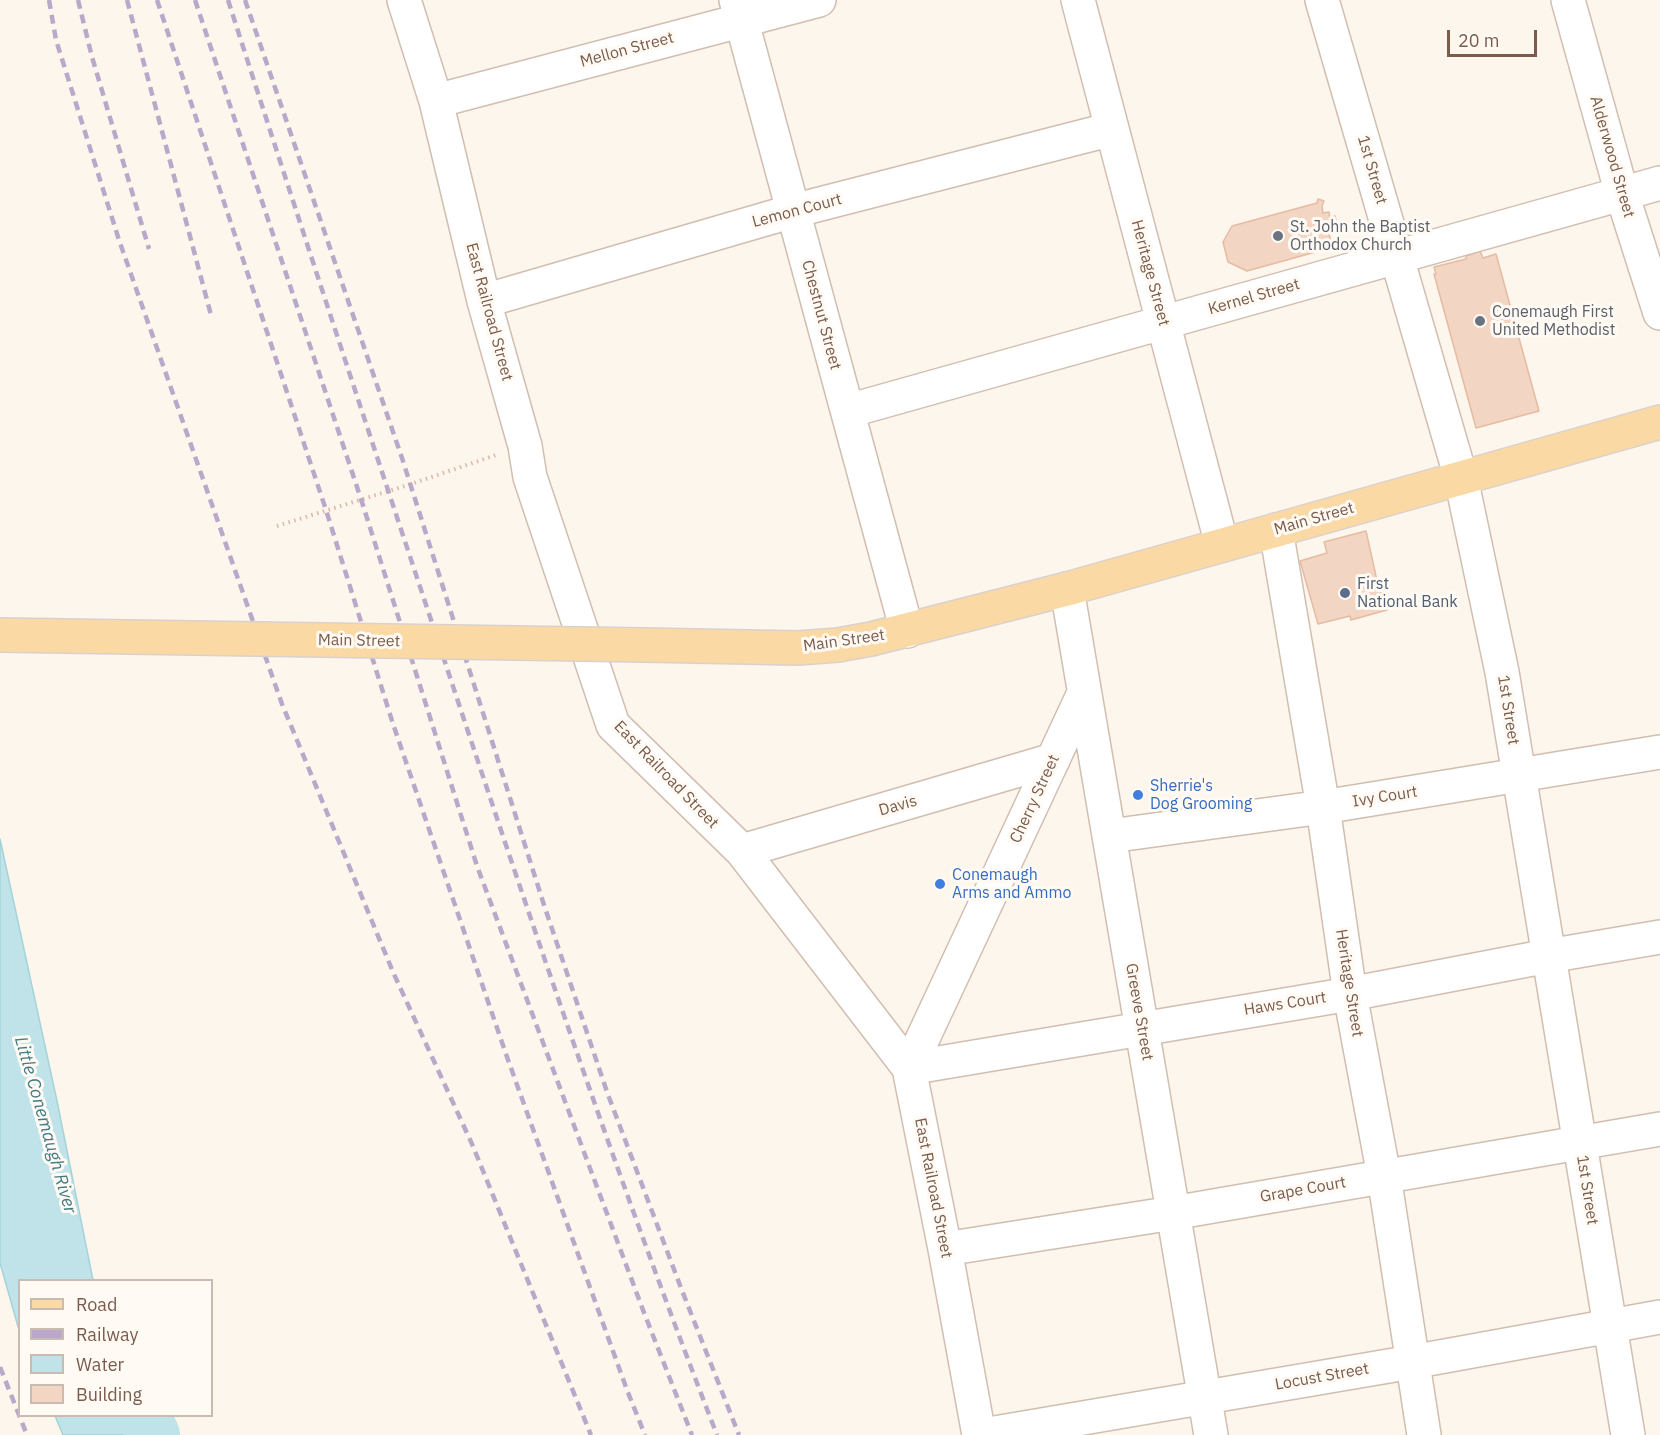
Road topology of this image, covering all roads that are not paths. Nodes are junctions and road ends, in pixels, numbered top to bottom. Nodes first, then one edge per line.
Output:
1 (404, 0) edge
2 (819, 0) edge
3 (1078, 0) edge
4 (1322, 0) edge
5 (1568, 0) edge
6 (739, 10) edge
7 (436, 101) junction
8 (1112, 129) junction
9 (1660, 183) edge
10 (1622, 194) junction
11 (793, 211) junction
12 (1397, 257) junction
13 (484, 301) junction
14 (1660, 313) edge
15 (1163, 323) junction
16 (848, 411) junction
17 (1660, 422) edge
18 (1461, 478) junction
19 (1276, 530) junction
20 (1222, 545) junction
21 (1067, 589) junction
22 (907, 631) junction
23 (0, 635) edge
24 (1084, 693) junction
25 (1660, 752) edge
26 (1053, 760) junction
27 (1518, 775) junction
28 (1323, 807) junction
29 (1110, 836) junction
30 (742, 851) junction
31 (1660, 938) edge
32 (1548, 956) junction
33 (1350, 994) junction
34 (1142, 1028) junction
35 (909, 1068) junction
36 (1660, 1129) edge
37 (1579, 1143) junction
38 (1384, 1176) junction
39 (1173, 1213) junction
40 (945, 1249) junction
41 (1660, 1317) edge
42 (1610, 1325) junction
43 (1412, 1362) junction
44 (1205, 1397) junction
45 (981, 1435) edge
46 (1211, 1435) edge
47 (1424, 1435) edge
48 (1628, 1435) edge

1 - 7 street, East Railroad Street
2 - 6 street, Mellon Street
3 - 8 street, Heritage Street
4 - 12 street, 1st Street
5 - 10 street, Alderwood Street
6 - 7 street, Mellon Street
6 - 11 street, Chestnut Street
7 - 13 street, East Railroad Street
8 - 11 street, Lemon Court
8 - 15 street, Heritage Street
9 - 10 street, Kernel Street
10 - 12 street, Kernel Street
10 - 14 street, Alderwood Street
11 - 13 street, Lemon Court
11 - 16 street, Chestnut Street
12 - 15 street, Kernel Street
12 - 18 street, 1st Street
13 - 30 street, East Railroad Street
15 - 16 street, Kernel Street
15 - 20 street, Heritage Street
16 - 22 street, Chestnut Street
17 - 18 main road, Main Street
18 - 19 main road, Main Street
18 - 27 street, 1st Street
19 - 20 main road, Main Street
19 - 28 street, Heritage Street
20 - 21 main road, Main Street
21 - 22 main road, Main Street
21 - 24 street, Greeve Street
22 - 23 main road, Main Street, bridge
24 - 26 street, Cherry Street
24 - 29 street, Greeve Street
25 - 27 street, Ivy Court
26 - 30 street, Davis
26 - 35 street, Cherry Street
27 - 28 street, Ivy Court
27 - 32 street, 1st Street
28 - 29 street, Ivy Court
28 - 33 street, Heritage Street
29 - 34 street, Greeve Street
30 - 35 street, East Railroad Street
31 - 32 street, Haws Court
32 - 33 street, Haws Court
32 - 37 street, 1st Street
33 - 34 street, Haws Court
33 - 38 street, Heritage Street
34 - 35 street, Haws Court
34 - 39 street, Greeve Street
35 - 40 street, East Railroad Street
36 - 37 street, Grape Court
37 - 38 street, Grape Court
37 - 42 street, 1st Street
38 - 39 street, Grape Court
38 - 43 street, Heritage Street
39 - 40 street, Grape Court
39 - 44 street, Greeve Street
40 - 45 street, East Railroad Street
41 - 42 street, Locust Street
42 - 43 street, Locust Street
42 - 48 street, 1st Street
43 - 44 street, Locust Street
43 - 47 street, Heritage Street
44 - 45 street, Locust Street
44 - 46 street, Greeve Street

